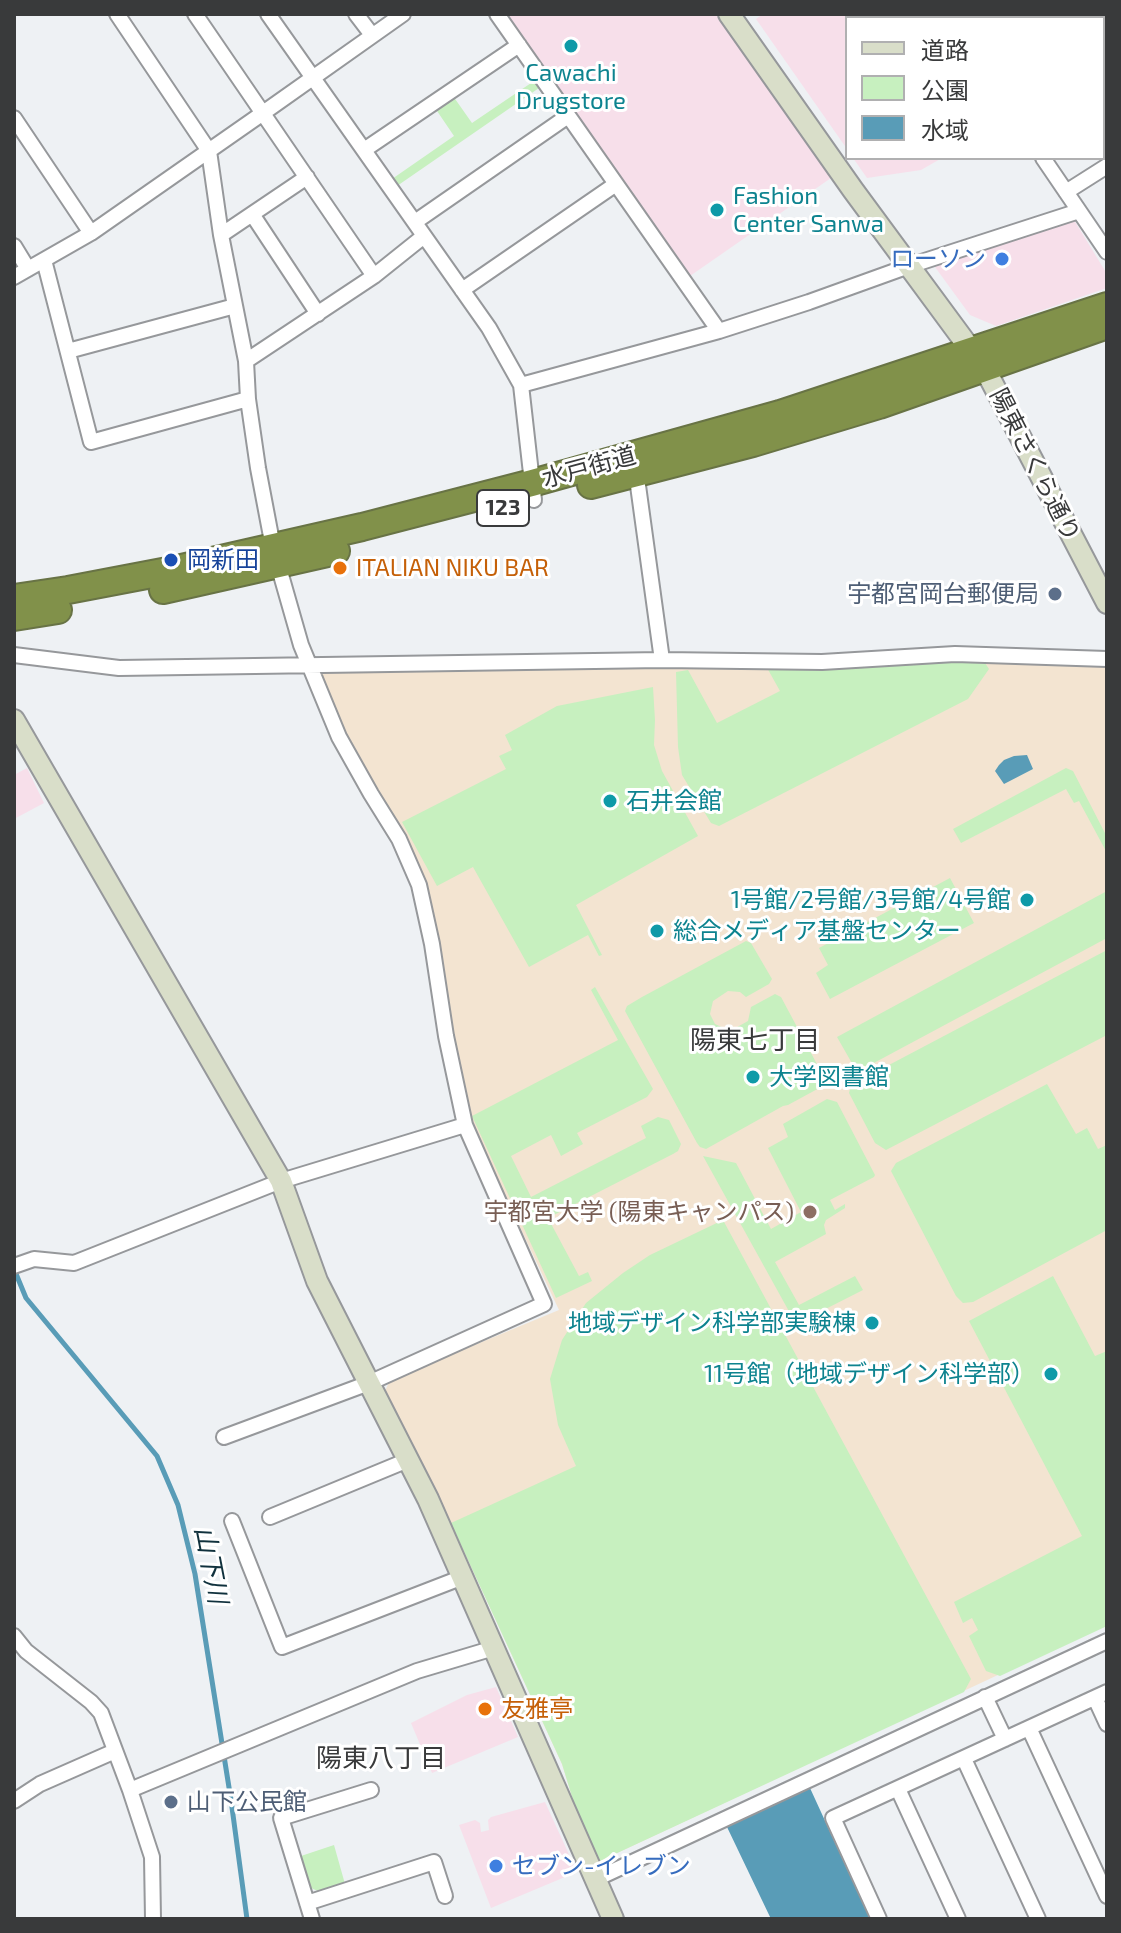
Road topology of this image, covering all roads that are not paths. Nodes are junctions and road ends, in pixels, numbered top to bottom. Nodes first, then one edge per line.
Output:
1 (117, 14) edge
2 (195, 14) edge
3 (268, 14) edge
4 (356, 14) edge
5 (403, 14) edge
6 (497, 14) edge
7 (729, 14) edge
8 (372, 35) junction
9 (519, 45) junction
10 (313, 78) junction
11 (263, 113) junction
12 (568, 116) junction
13 (14, 118) edge
14 (364, 150) junction
15 (209, 151) junction
16 (1044, 160) edge
17 (1107, 166) edge
18 (307, 177) junction
19 (616, 184) junction
20 (1066, 192) junction
21 (1079, 211) junction
22 (252, 214) junction
23 (415, 222) junction
24 (91, 233) junction
25 (221, 235) junction
26 (424, 236) junction
27 (14, 246) edge
28 (1107, 252) edge
29 (44, 260) junction
30 (909, 266) junction
31 (28, 269) junction
32 (374, 276) junction
33 (14, 277) edge
34 (462, 290) junction
35 (235, 306) junction
36 (1107, 306) edge
37 (318, 314) junction
38 (1107, 325) edge
39 (719, 331) junction
40 (68, 351) junction
41 (979, 360) junction
42 (246, 361) junction
43 (521, 385) junction
44 (248, 399) junction
45 (634, 465) junction
46 (533, 491) junction
47 (276, 556) junction
48 (14, 598) edge
49 (1107, 603) edge
50 (14, 617) edge
51 (14, 655) edge
52 (1107, 659) edge
53 (662, 660) junction
54 (308, 664) junction
55 (14, 720) edge
56 (465, 1125) junction
57 (281, 1181) junction
58 (17, 1265) edge
59 (369, 1383) junction
60 (224, 1437) dead end
61 (408, 1460) junction
62 (270, 1517) dead end
63 (232, 1521) dead end
64 (463, 1577) junction
65 (14, 1636) edge
66 (1107, 1641) edge
67 (494, 1648) junction
68 (1101, 1695) edge
69 (985, 1697) junction
70 (1107, 1724) edge
71 (1029, 1728) junction
72 (1005, 1739) junction
73 (115, 1751) junction
74 (964, 1759) junction
75 (898, 1789) junction
76 (130, 1790) junction
77 (371, 1790) dead end
78 (14, 1801) edge
79 (596, 1879) junction
80 (445, 1896) dead end
81 (1107, 1896) edge
82 (307, 1903) junction
83 (153, 1919) edge
84 (312, 1919) edge
85 (613, 1919) edge
86 (879, 1919) edge
87 (958, 1919) edge
88 (1038, 1919) edge

1 - 15 street
2 - 11 street
3 - 10 street
4 - 8 street
5 - 8 street
6 - 9 street
7 - 30 street, 陽東さくら通り
8 - 10 street
9 - 12 street
9 - 14 street
10 - 11 street
10 - 14 street
11 - 15 street
11 - 18 street
12 - 19 street
12 - 23 street
13 - 24 street
14 - 23 street
15 - 24 street
15 - 25 street
16 - 20 street
17 - 20 street
18 - 22 street
18 - 32 street
19 - 34 street
19 - 39 street
20 - 21 street
21 - 28 street
21 - 30 street
22 - 25 street
22 - 37 street
23 - 26 street
24 - 29 street
25 - 35 street
26 - 32 street
26 - 34 street
27 - 31 street
29 - 31 street
29 - 40 street
30 - 39 street
30 - 41 street, 陽東さくら通り
31 - 33 street
32 - 37 street
34 - 43 street
35 - 40 street
35 - 42 street
36 - 41 highway, 水戸街道 / 123
37 - 42 street
38 - 41 highway, 水戸街道 / 123
39 - 43 street
40 - 44 street
41 - 45 highway, 水戸街道 / 123
41 - 49 street, 陽東さくら通り
42 - 44 street
43 - 46 street
44 - 47 street
45 - 46 highway, 水戸街道 / 123
45 - 53 street
46 - 47 highway, 水戸街道 / 123
47 - 48 highway, 水戸街道 / 123
47 - 50 highway, 水戸街道 / 123
47 - 54 street
51 - 54 street
52 - 53 street
53 - 54 street
54 - 56 street
55 - 57 street
56 - 57 street
56 - 59 street
57 - 58 street
57 - 59 street
59 - 60 street
59 - 61 street
61 - 62 street
61 - 64 street
63 - 64 street
64 - 67 street
65 - 73 street
66 - 69 street
67 - 76 street
67 - 79 street
68 - 70 street
68 - 71 street
69 - 72 street
69 - 79 street
71 - 72 street
71 - 81 street
72 - 74 street
73 - 76 street
73 - 78 street
74 - 75 street
74 - 88 street
75 - 86 street
75 - 87 street
76 - 83 street
77 - 82 street
79 - 85 street
80 - 82 street
82 - 84 street

